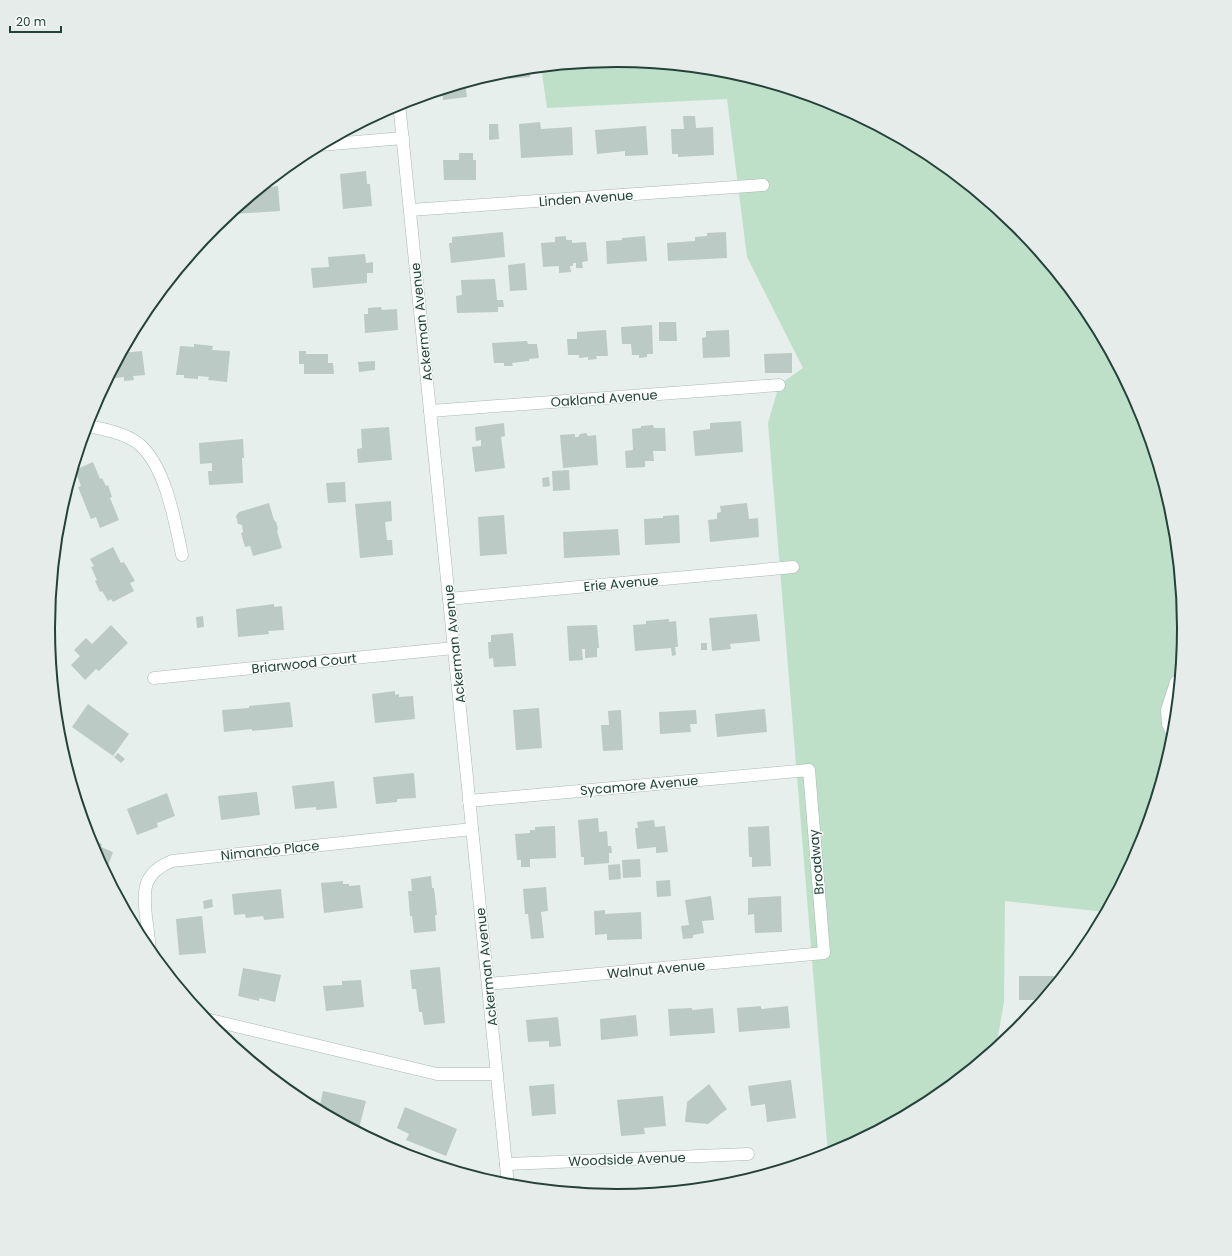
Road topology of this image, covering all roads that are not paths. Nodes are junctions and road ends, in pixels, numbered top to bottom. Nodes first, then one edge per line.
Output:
1 (400, 111) edge
2 (403, 138) junction
3 (333, 144) edge
4 (763, 185) dead end
5 (410, 210) junction
6 (778, 385) dead end
7 (430, 411) junction
8 (93, 427) edge
9 (182, 555) dead end
10 (793, 567) dead end
11 (449, 599) junction
12 (454, 648) junction
13 (154, 678) dead end
14 (1173, 690) edge
15 (1168, 724) edge
16 (809, 770) joint
17 (469, 801) junction
18 (472, 829) junction
19 (148, 937) edge
20 (824, 953) joint
21 (488, 984) junction
22 (216, 1021) edge
23 (497, 1074) junction
24 (748, 1154) dead end
25 (506, 1164) junction
26 (507, 1178) edge

1 - 2 street, Ackerman Avenue
2 - 3 street
2 - 5 street, Ackerman Avenue
4 - 5 street, Linden Avenue
5 - 7 street, Ackerman Avenue
6 - 7 street, Oakland Avenue
7 - 11 street, Ackerman Avenue
8 - 9 street
10 - 11 street, Erie Avenue
11 - 12 street, Ackerman Avenue
12 - 13 street, Briarwood Court
12 - 17 street, Ackerman Avenue
14 - 15 street
16 - 17 street, Sycamore Avenue
16 - 20 street, Broadway
17 - 18 street, Ackerman Avenue
18 - 19 street, Nimando Place
18 - 21 street, Ackerman Avenue
20 - 21 street, Walnut Avenue
21 - 23 street, Ackerman Avenue
22 - 23 street
23 - 25 street, Ackerman Avenue
24 - 25 street, Woodside Avenue
25 - 26 street, Ackerman Avenue

